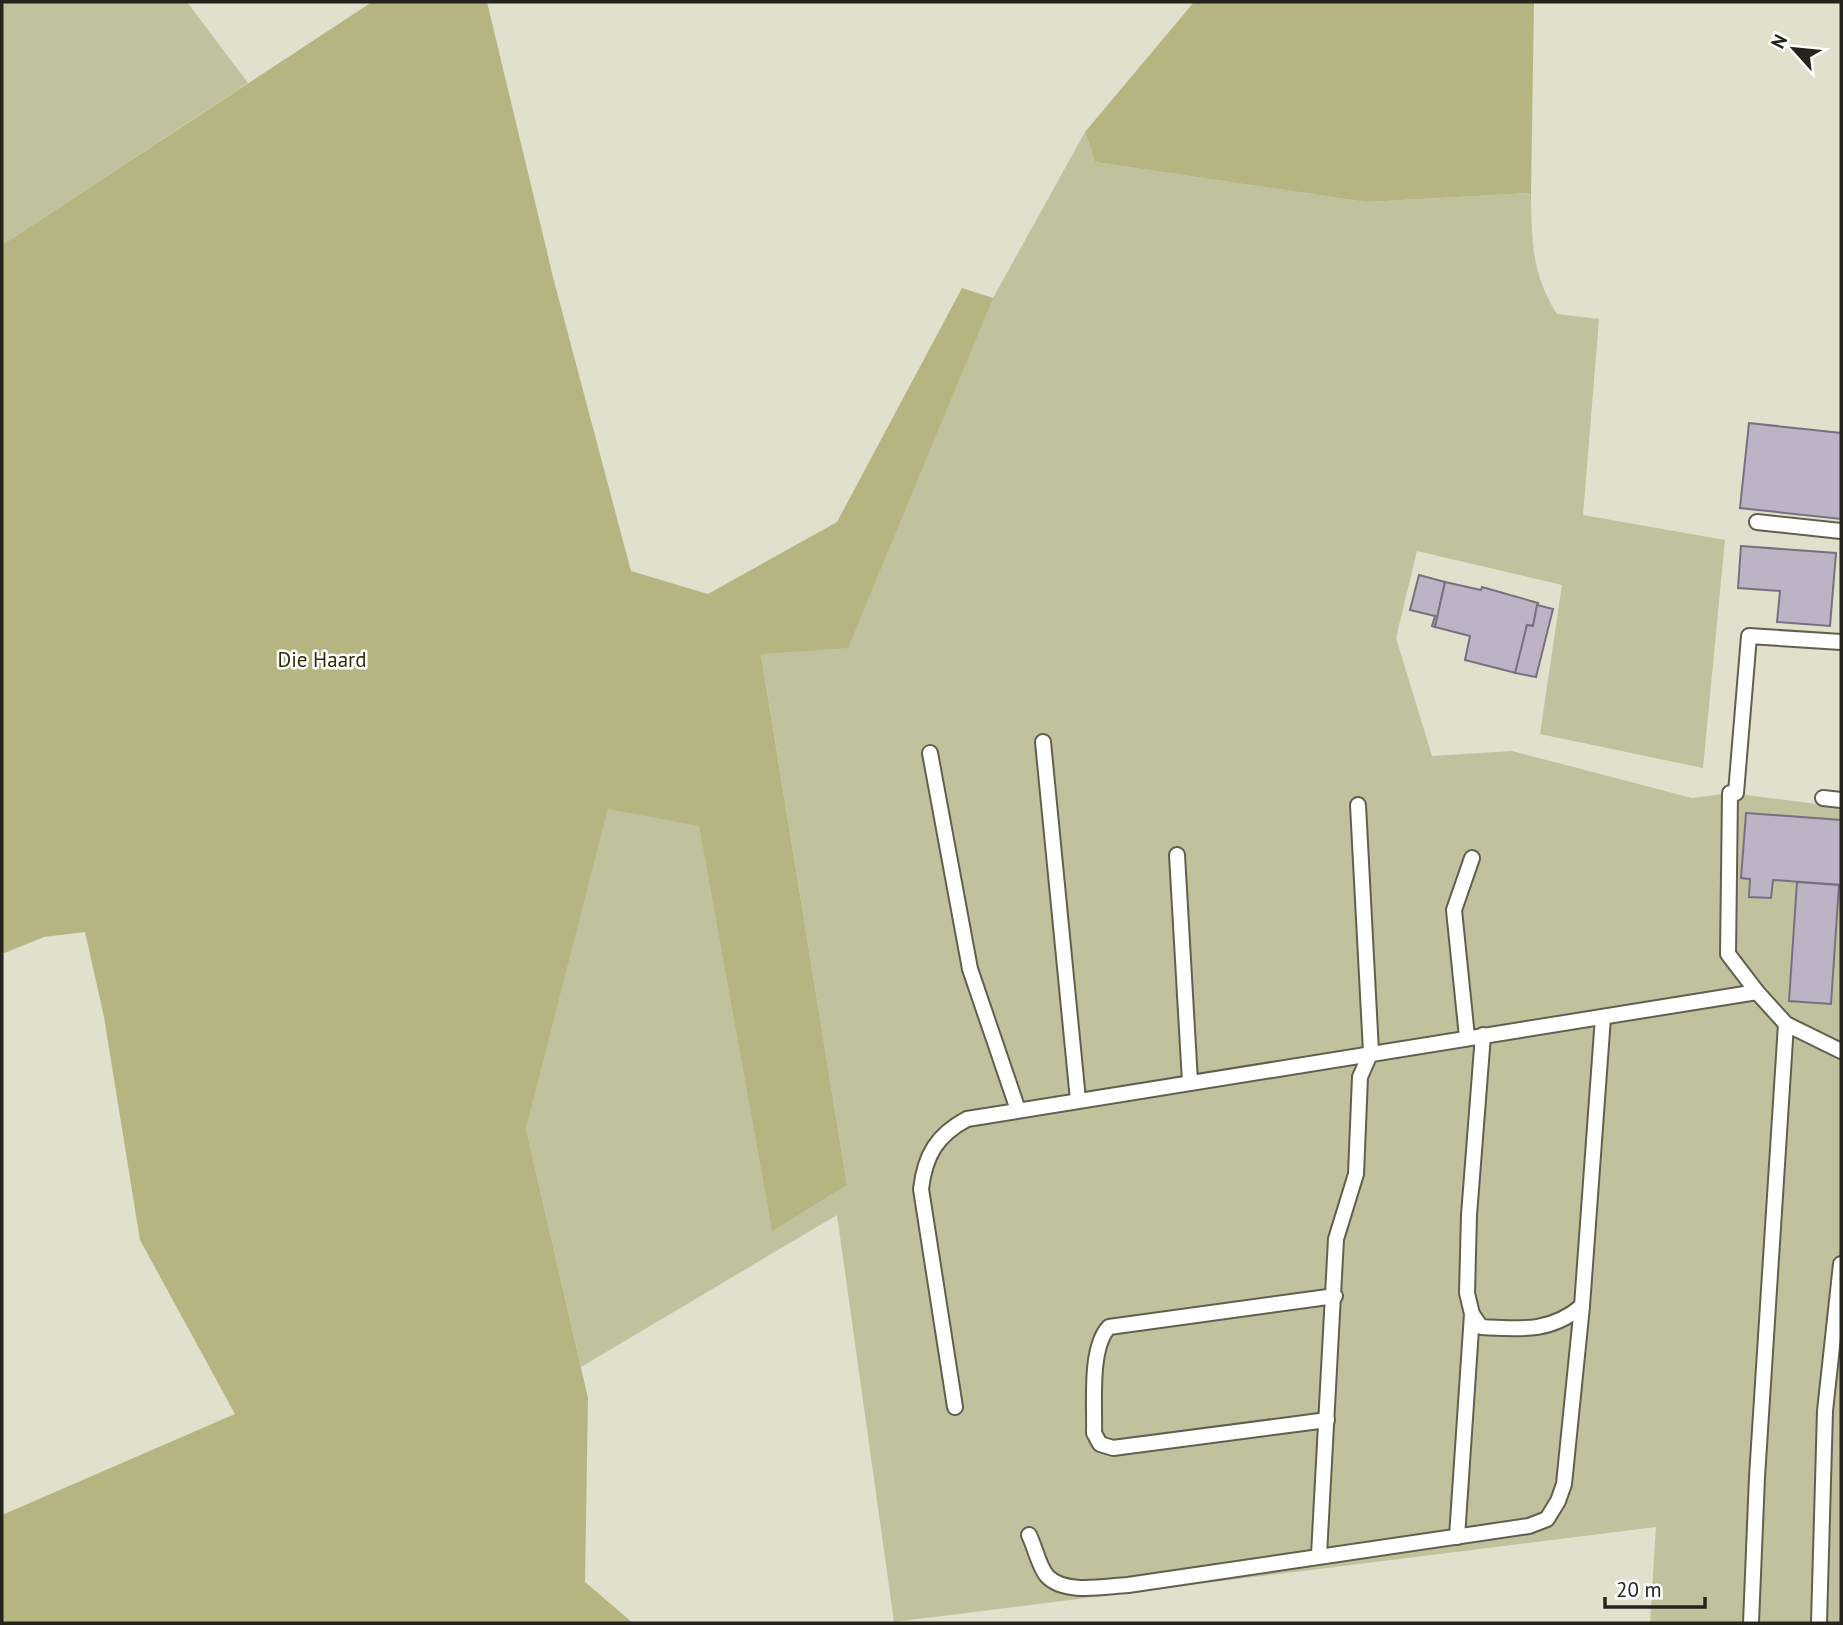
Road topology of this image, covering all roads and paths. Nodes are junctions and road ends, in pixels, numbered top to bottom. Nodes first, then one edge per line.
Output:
1 (1757, 522) dead end
2 (1841, 531) edge
3 (1841, 642) edge
4 (1043, 742) dead end
5 (930, 753) dead end
6 (1823, 798) dead end
7 (1841, 800) edge
8 (1358, 805) dead end
9 (1177, 855) dead end
10 (1472, 858) dead end
11 (1757, 992) junction
12 (1603, 1017) junction
13 (1786, 1024) junction
14 (1483, 1035) junction
15 (1467, 1037) junction
16 (1841, 1051) edge
17 (1371, 1052) junction
18 (1190, 1082) junction
19 (1078, 1100) junction
20 (1018, 1110) junction
21 (1841, 1264) edge
22 (1335, 1296) junction
23 (1582, 1306) junction
24 (1472, 1314) junction
25 (955, 1406) dead end
26 (1327, 1420) junction
27 (1030, 1535) dead end
28 (1457, 1537) junction
29 (1319, 1555) junction
30 (1751, 1623) edge
31 (1819, 1623) edge

1 - 2 lane
3 - 11 lane
4 - 19 lane
5 - 20 lane
6 - 7 lane
8 - 17 lane
9 - 18 lane
10 - 15 lane
11 - 12 lane
11 - 13 lane
12 - 14 lane
12 - 23 lane
13 - 16 lane
13 - 30 lane
14 - 15 lane
14 - 24 lane
15 - 17 lane
17 - 18 lane
17 - 22 lane
18 - 19 lane
19 - 20 lane
20 - 25 lane
21 - 31 lane
22 - 26 lane
22 - 26 lane
23 - 24 lane
23 - 28 lane
24 - 28 lane
26 - 29 lane
27 - 29 lane
28 - 29 lane

